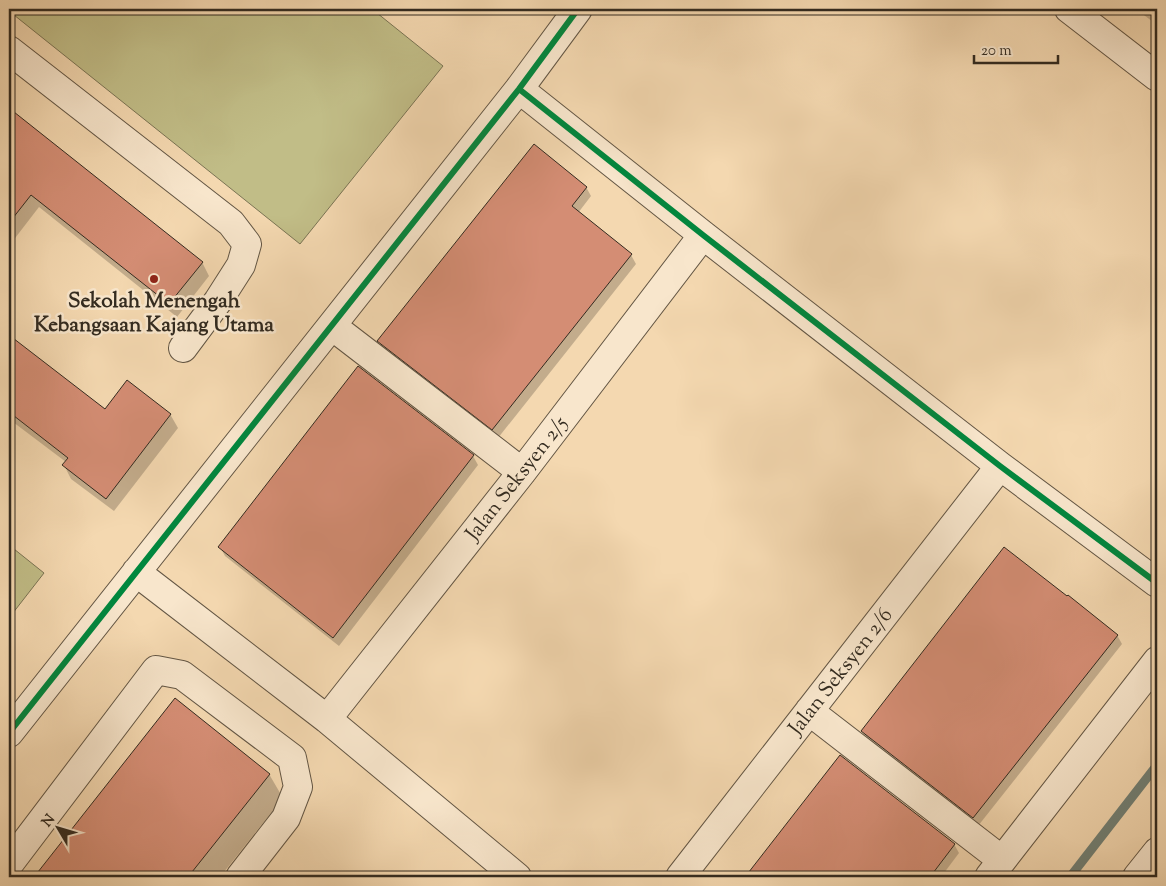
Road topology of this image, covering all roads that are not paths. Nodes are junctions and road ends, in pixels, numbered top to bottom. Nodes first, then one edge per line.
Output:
1 (578, 9) edge
2 (1069, 9) edge
3 (9, 50) edge
4 (1157, 78) edge
5 (519, 89) junction
6 (703, 235) junction
7 (332, 326) junction
8 (183, 348) dead end
9 (1000, 466) junction
10 (522, 472) junction
11 (136, 572) junction
12 (1157, 583) edge
13 (1157, 661) edge
14 (809, 711) junction
15 (327, 719) junction
16 (9, 733) edge
17 (1157, 852) edge
18 (9, 864) edge
19 (995, 869) edge
20 (240, 877) edge
21 (517, 877) edge
22 (680, 877) edge
23 (1137, 877) edge

1 - 5 street
2 - 4 street
3 - 8 street
5 - 6 street
5 - 7 street
6 - 9 street
6 - 10 street, Jalan Seksyen 2/5
7 - 10 street
7 - 11 street
9 - 12 street
9 - 14 street, Jalan Seksyen 2/6
10 - 15 street, Jalan Seksyen 2/5
11 - 15 street
11 - 16 street
13 - 19 street
14 - 19 street
14 - 22 street, Jalan Seksyen 2/6
15 - 21 street
17 - 23 street
18 - 20 street

